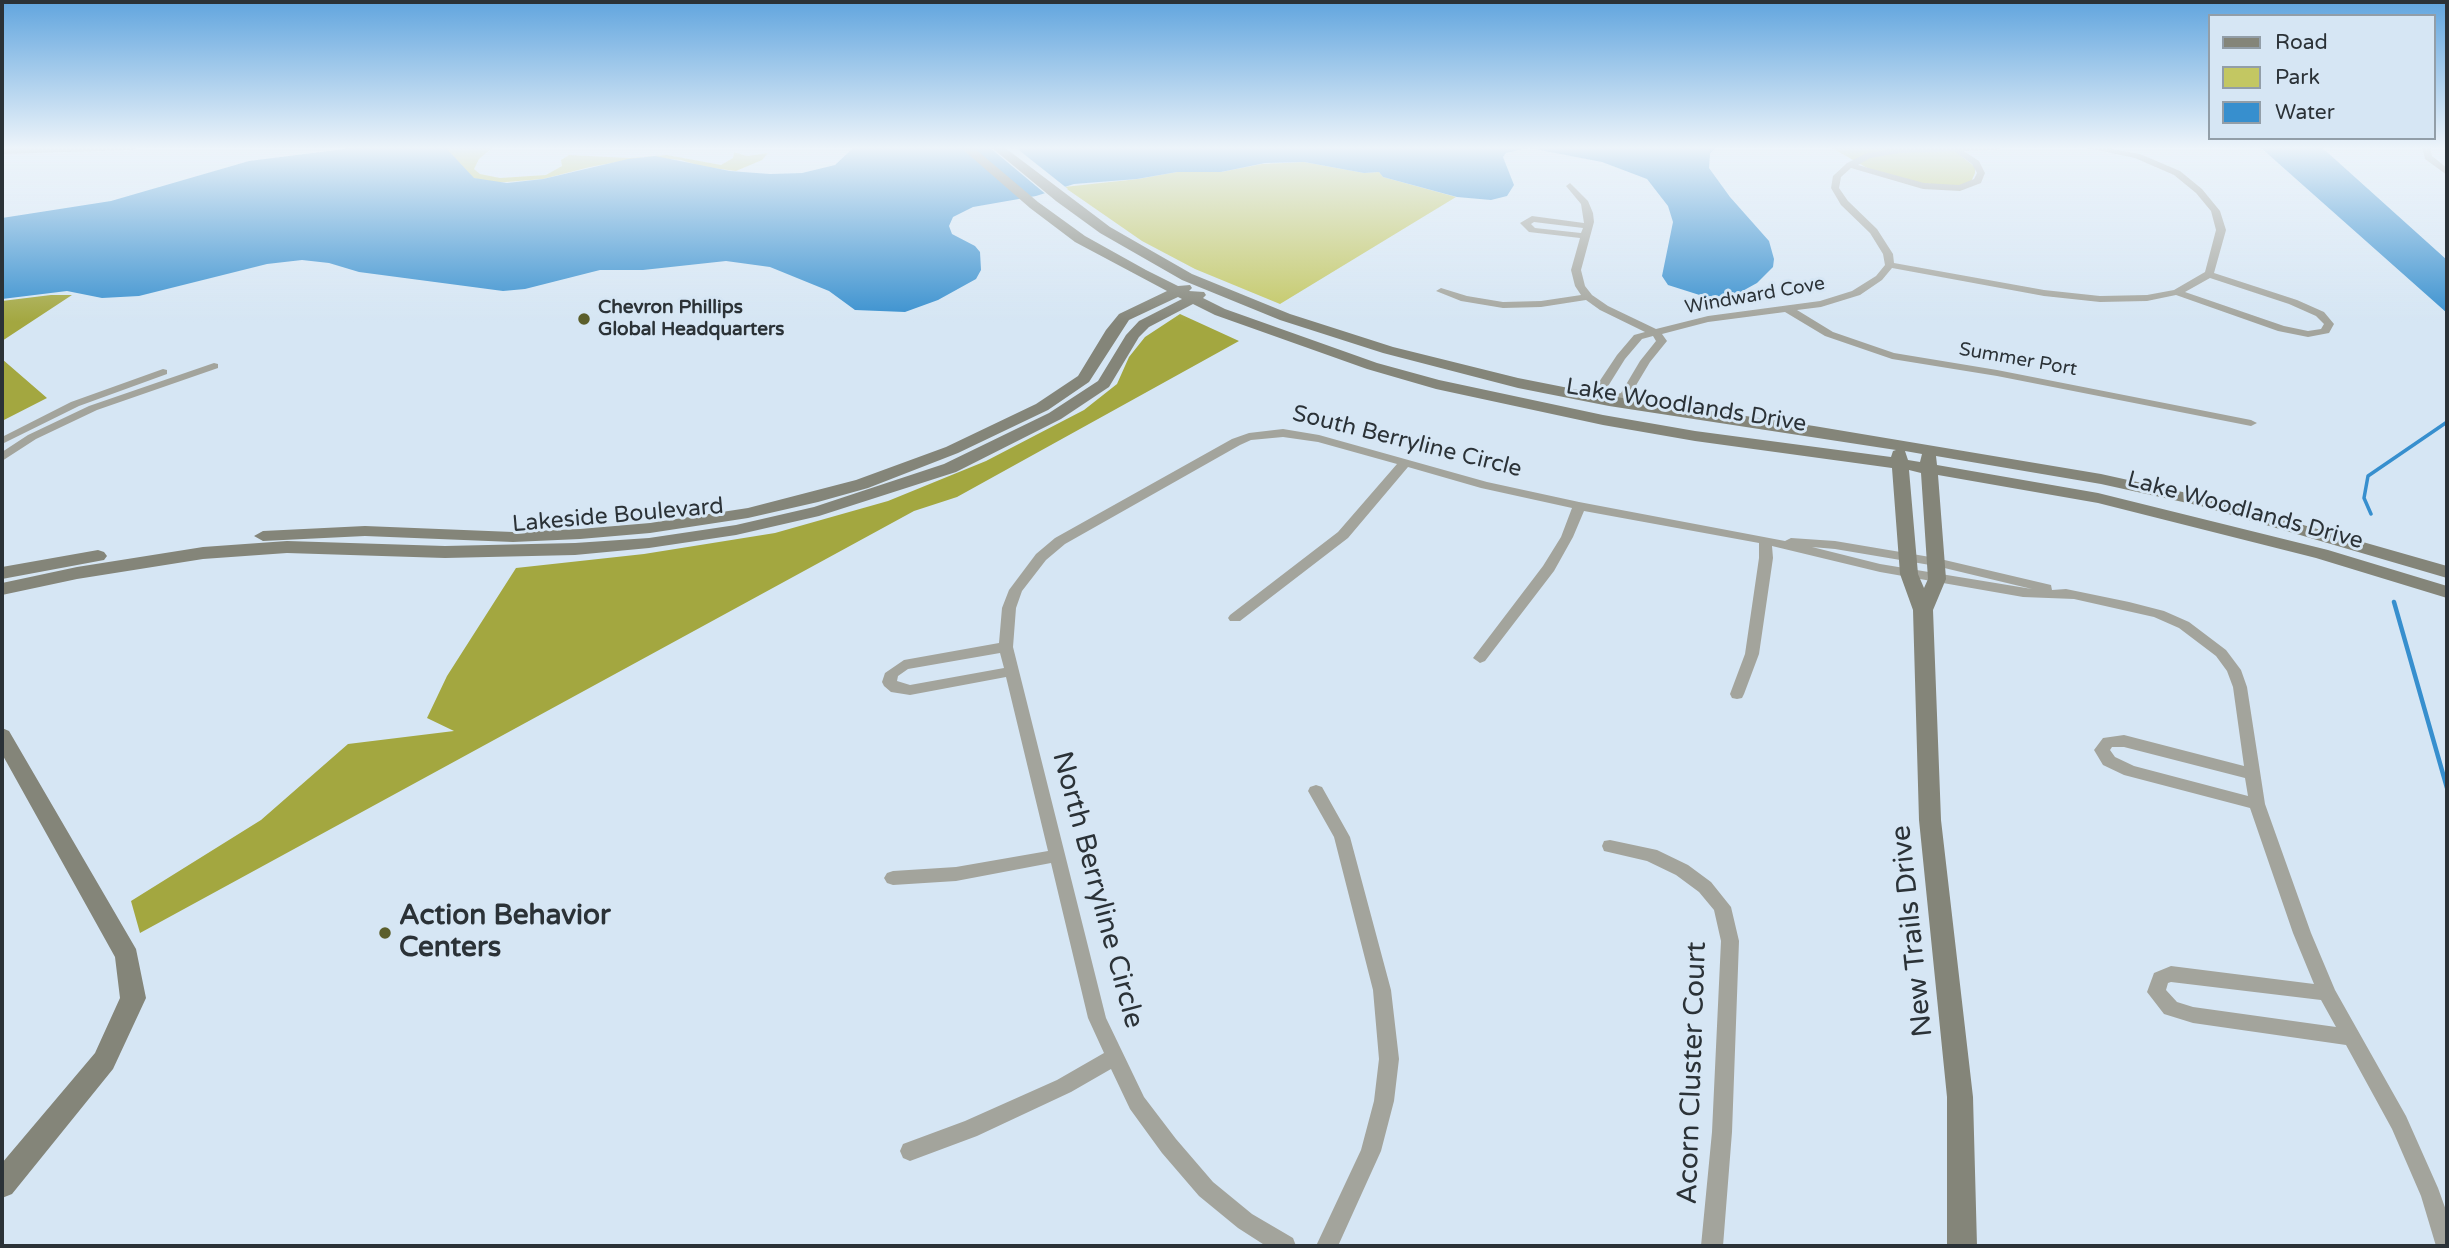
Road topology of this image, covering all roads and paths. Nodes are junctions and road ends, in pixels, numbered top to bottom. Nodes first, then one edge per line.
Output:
1 (1034, 205) edge
2 (1071, 205) edge
3 (1586, 205) edge
4 (1846, 205) edge
5 (2210, 205) edge
6 (1586, 231) junction
7 (1890, 265) junction
8 (1141, 273) junction
9 (2209, 274) junction
10 (1206, 285) junction
11 (1441, 291) dead end
12 (2177, 292) junction
13 (1184, 295) junction
14 (1588, 297) junction
15 (1145, 306) junction
16 (1787, 309) junction
17 (1656, 333) junction
18 (1609, 401) junction
19 (1048, 411) junction
20 (1603, 420) junction
21 (2251, 423) dead end
22 (2, 441) edge
23 (1898, 445) junction
24 (1927, 450) junction
25 (2, 457) edge
26 (1404, 464) junction
27 (1900, 464) junction
28 (1930, 469) junction
29 (1578, 506) junction
30 (1765, 540) junction
31 (209, 546) junction
32 (1908, 566) junction
33 (1936, 571) junction
34 (2447, 572) edge
35 (2, 573) edge
36 (2, 589) edge
37 (2447, 592) edge
38 (1923, 610) junction
39 (1235, 618) dead end
40 (1006, 647) junction
41 (1479, 659) dead end
42 (1012, 671) junction
43 (1737, 694) dead end
44 (2, 736) edge
45 (2252, 774) junction
46 (1316, 791) dead end
47 (2257, 804) junction
48 (1610, 846) dead end
49 (1055, 856) junction
50 (893, 878) dead end
51 (2327, 993) junction
52 (2350, 1037) junction
53 (1114, 1057) junction
54 (910, 1151) dead end
55 (2, 1184) edge
56 (1285, 1246) edge
57 (1327, 1246) edge
58 (1712, 1246) edge
59 (1962, 1246) edge
60 (2447, 1246) edge

1 - 8 main road, Lake Woodlands Drive
2 - 10 main road, Lake Woodlands Drive
3 - 6 street
4 - 7 street
5 - 9 street
6 - 6 street
6 - 14 street
7 - 12 street
7 - 16 street, Windward Cove
8 - 13 main road, Lake Woodlands Drive
8 - 15 main road
9 - 12 street
9 - 12 street
10 - 13 main road, Lakeside Boulevard
10 - 18 main road, Lake Woodlands Drive
11 - 14 street
13 - 15 main road, Lakeside Boulevard
13 - 19 main road, Lakeside Boulevard
13 - 20 main road, Lake Woodlands Drive
14 - 17 street
15 - 19 main road, Lakeside Boulevard
16 - 17 street, Windward Cove
16 - 21 street, Summer Port
17 - 18 street, Windward Cove
17 - 18 street, Windward Cove
18 - 20 street, Windward Cove
18 - 23 main road, Lake Woodlands Drive
19 - 31 main road, Lakeside Boulevard
20 - 27 main road, Lake Woodlands Drive
22 - 25 street
23 - 24 main road, Lake Woodlands Drive
23 - 27 main road, New Trails Drive
24 - 28 main road, New Trails Drive
24 - 34 main road, Lake Woodlands Drive
26 - 29 street, South Berryline Circle
26 - 39 street
26 - 40 street, South Berryline Circle
27 - 28 main road, Lake Woodlands Drive
27 - 32 main road, New Trails Drive
28 - 33 main road, New Trails Drive
28 - 37 main road, Lake Woodlands Drive
29 - 30 street, South Berryline Circle
29 - 41 street
30 - 32 street, South Berryline Circle
30 - 43 street
31 - 35 main road, Lakeside Boulevard
31 - 36 main road, Lakeside Boulevard
32 - 33 street, South Berryline Circle
32 - 38 main road, New Trails Drive
33 - 38 main road, New Trails Drive
33 - 45 street, South Berryline Circle
38 - 59 main road, New Trails Drive
40 - 42 street, North Berryline Circle
40 - 42 street
42 - 49 street, North Berryline Circle
44 - 55 main road
45 - 47 street, South Berryline Circle
45 - 47 street
46 - 57 street
47 - 51 street, South Berryline Circle
48 - 58 street, Acorn Cluster Court
49 - 50 street
49 - 53 street, North Berryline Circle
51 - 52 street
51 - 52 street
52 - 60 street
53 - 54 street
53 - 56 street, North Berryline Circle

